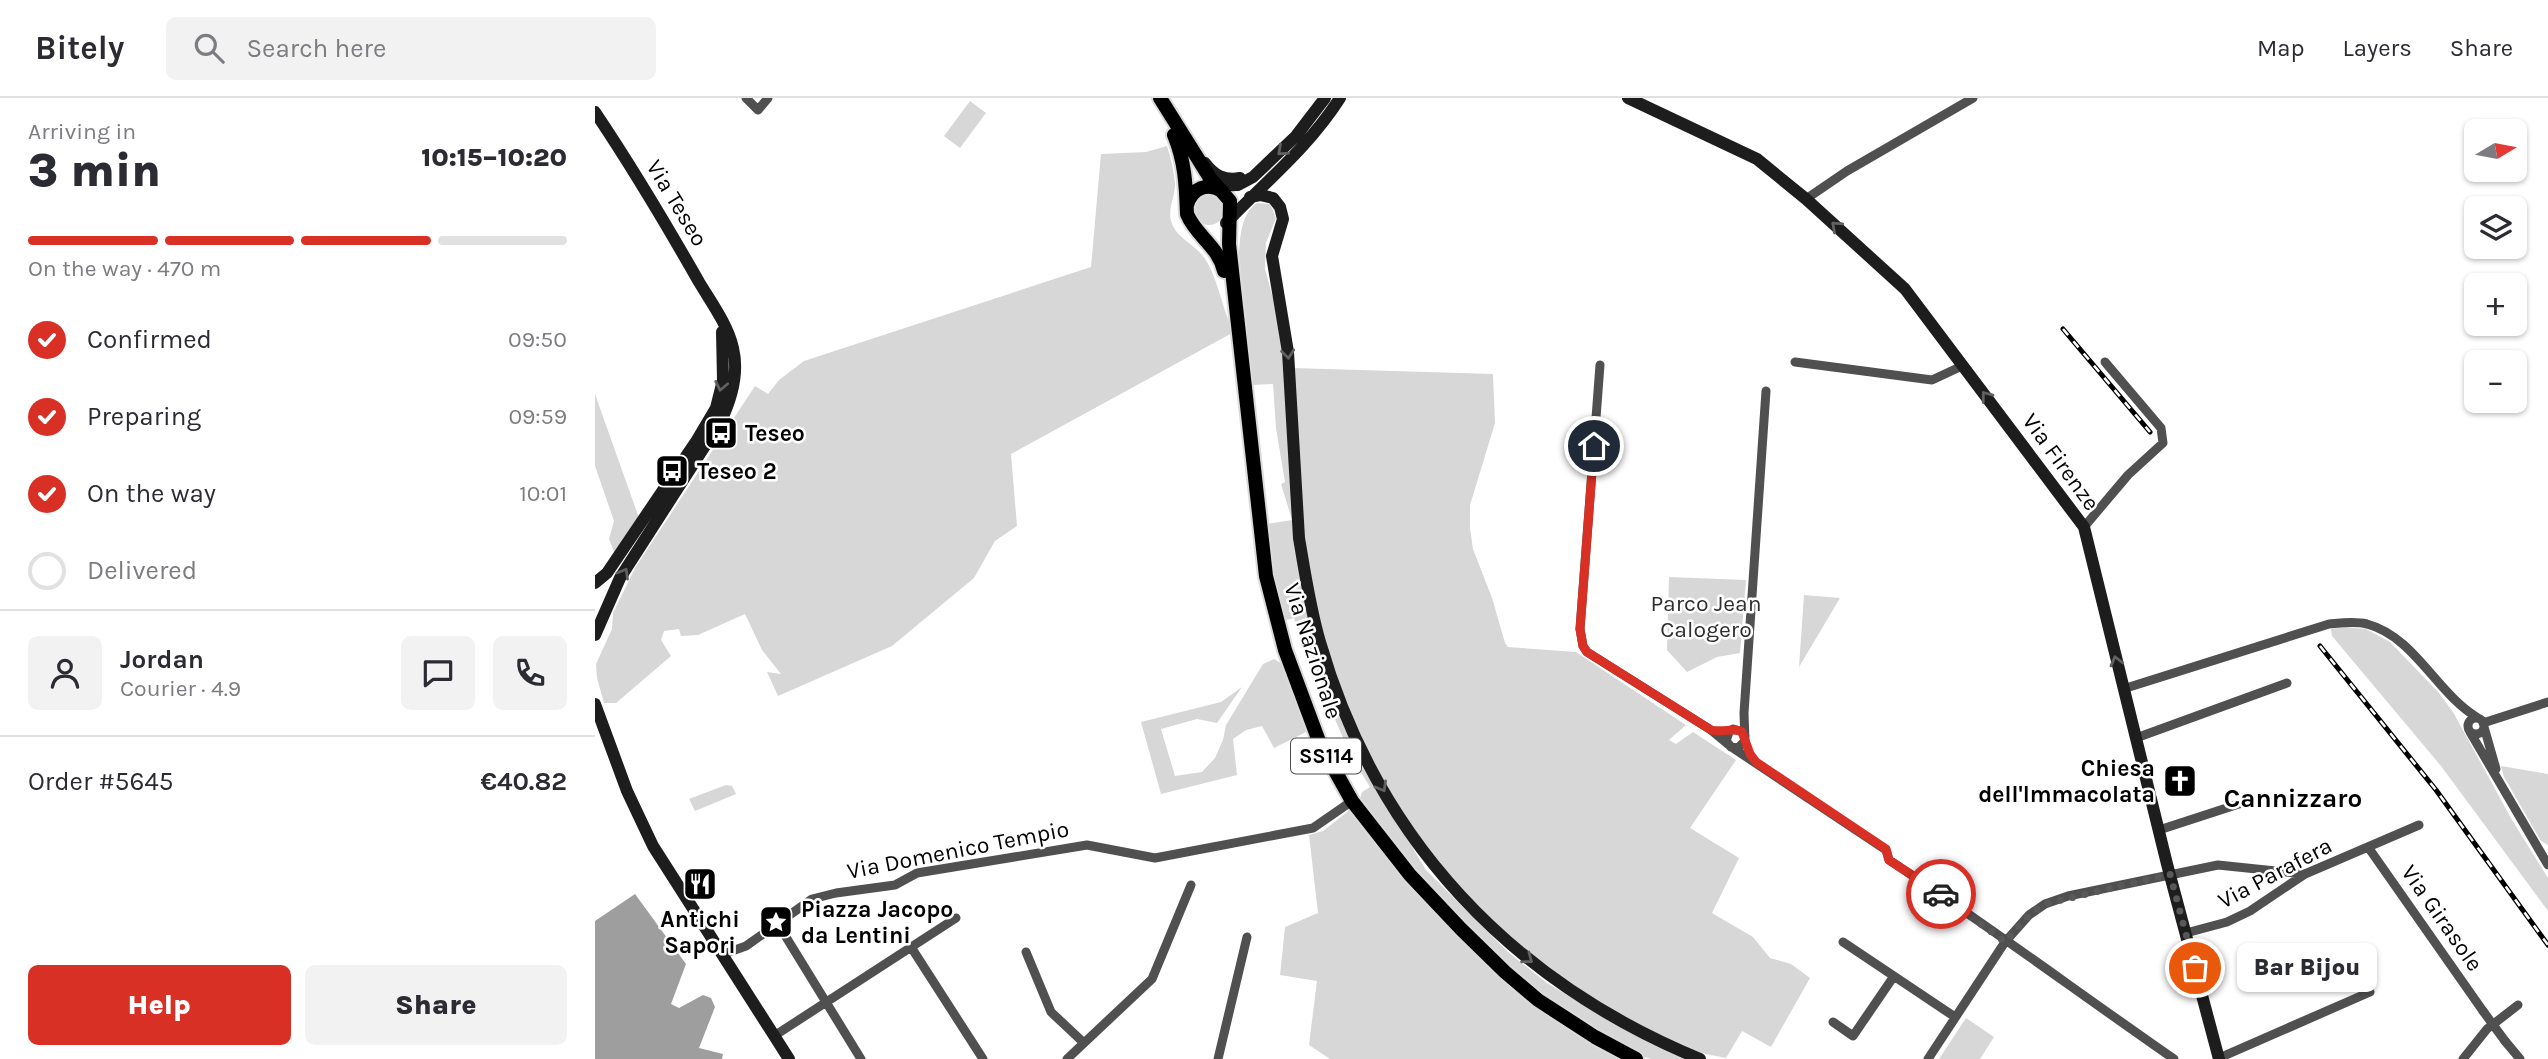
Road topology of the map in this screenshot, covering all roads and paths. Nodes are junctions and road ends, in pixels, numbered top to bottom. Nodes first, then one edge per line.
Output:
1 (746, 98) edge
2 (768, 98) edge
3 (1159, 98) edge
4 (1325, 98) edge
5 (1340, 98) edge
6 (1627, 98) edge
7 (1973, 98) edge
8 (595, 112) edge
9 (1185, 139) junction
10 (1259, 169) junction
11 (1185, 172) junction
12 (1217, 188) junction
13 (1250, 197) junction
14 (1806, 199) junction
15 (1187, 207) junction
16 (1232, 216) junction
17 (1194, 225) junction
18 (1224, 271) junction
19 (720, 318) junction
20 (1240, 328) junction
21 (1795, 362) dead end
22 (2105, 362) dead end
23 (1600, 365) dead end
24 (1962, 366) junction
25 (1766, 391) dead end
26 (2084, 527) junction
27 (596, 582) edge
28 (595, 635) edge
29 (2287, 683) dead end
30 (2123, 689) junction
31 (2447, 691) junction
32 (595, 697) edge
33 (2548, 702) edge
34 (597, 708) edge
35 (1744, 713) junction
36 (2482, 723) junction
37 (2469, 729) junction
38 (1711, 730) junction
39 (1731, 730) junction
40 (1745, 738) junction
41 (2136, 738) junction
42 (1731, 747) junction
43 (1756, 762) junction
44 (2502, 787) junction
45 (1352, 801) junction
46 (2245, 802) dead end
47 (2419, 825) dead end
48 (2159, 830) junction
49 (2368, 848) junction
50 (2548, 865) edge
51 (2170, 874) junction
52 (2305, 874) junction
53 (1191, 885) dead end
54 (956, 918) dead end
55 (778, 923) junction
56 (2186, 933) junction
57 (1247, 937) dead end
58 (1843, 942) dead end
59 (2005, 942) junction
60 (911, 947) junction
61 (1026, 952) dead end
62 (724, 960) junction
63 (1895, 976) junction
64 (2370, 992) dead end
65 (826, 1002) junction
66 (2518, 1005) dead end
67 (1955, 1017) junction
68 (1833, 1022) dead end
69 (774, 1036) junction
70 (1084, 1043) junction
71 (789, 1059) edge
72 (861, 1059) edge
73 (983, 1059) edge
74 (1067, 1059) edge
75 (1218, 1059) edge
76 (1636, 1059) edge
77 (1700, 1059) edge
78 (1928, 1059) edge
79 (2174, 1059) edge
80 (2219, 1059) edge
81 (2463, 1059) edge
82 (2520, 1059) edge

1 - 2 street
3 - 9 main road
3 - 11 main road
4 -> 10 street
5 - 13 street
6 - 14 street, Via Firenze
7 - 14 street
8 - 19 street, Via Teseo
9 - 10 street
9 - 12 main road
10 - 12 street
11 - 15 main road
11 - 18 main road
12 - 15 main road
12 - 16 main road
13 - 16 street
13 -> 77 street
24 -> 14 street, Via Firenze
15 - 17 main road
16 - 17 main road
16 - 20 main road
17 - 18 main road
18 - 20 main road
19 -> 27 street
28 -> 19 street, Via Teseo
20 - 45 main road, Via Nazionale / SS114
21 - 24 street
22 - 26 street
23 - 38 street
26 -> 24 street, Via Firenze
25 - 35 street
30 -> 26 street, Via Firenze
29 - 41 street
30 - 31 street
30 - 41 street, Via Firenze
31 - 36 street
31 - 37 street
32 - 34 street
33 - 36 street
34 - 62 street
35 - 39 street
35 - 40 street
36 - 37 street
36 - 37 street
36 - 44 street
37 - 44 street
38 - 39 street
38 - 42 street
39 - 40 street
39 - 42 street
40 - 42 street
40 - 43 street
41 - 48 street, Via Firenze
42 - 43 street
43 - 59 street
44 - 50 street
45 - 55 street, Via Domenico Tempio
45 - 76 main road, Via Nazionale / SS114
46 - 48 street
47 - 49 street, Via Parafera
48 - 51 street, Via Firenze
49 - 52 street, Via Parafera
49 - 82 street, Via Girasole, bridge
51 - 52 street
51 - 56 street, Via Firenze
51 - 59 street
52 - 56 street, Via Parafera
53 - 70 street
54 - 60 street
55 - 62 street
55 - 65 street
56 - 80 street, Via Firenze
57 - 75 street
58 - 63 street
59 - 67 street
59 - 79 street
60 - 65 street
60 - 73 street
61 - 70 street
62 - 69 street
63 - 67 street
63 - 68 street
64 - 80 street
65 - 69 street
65 - 72 street
66 - 81 street
67 - 78 street
69 - 71 street
70 - 74 street

